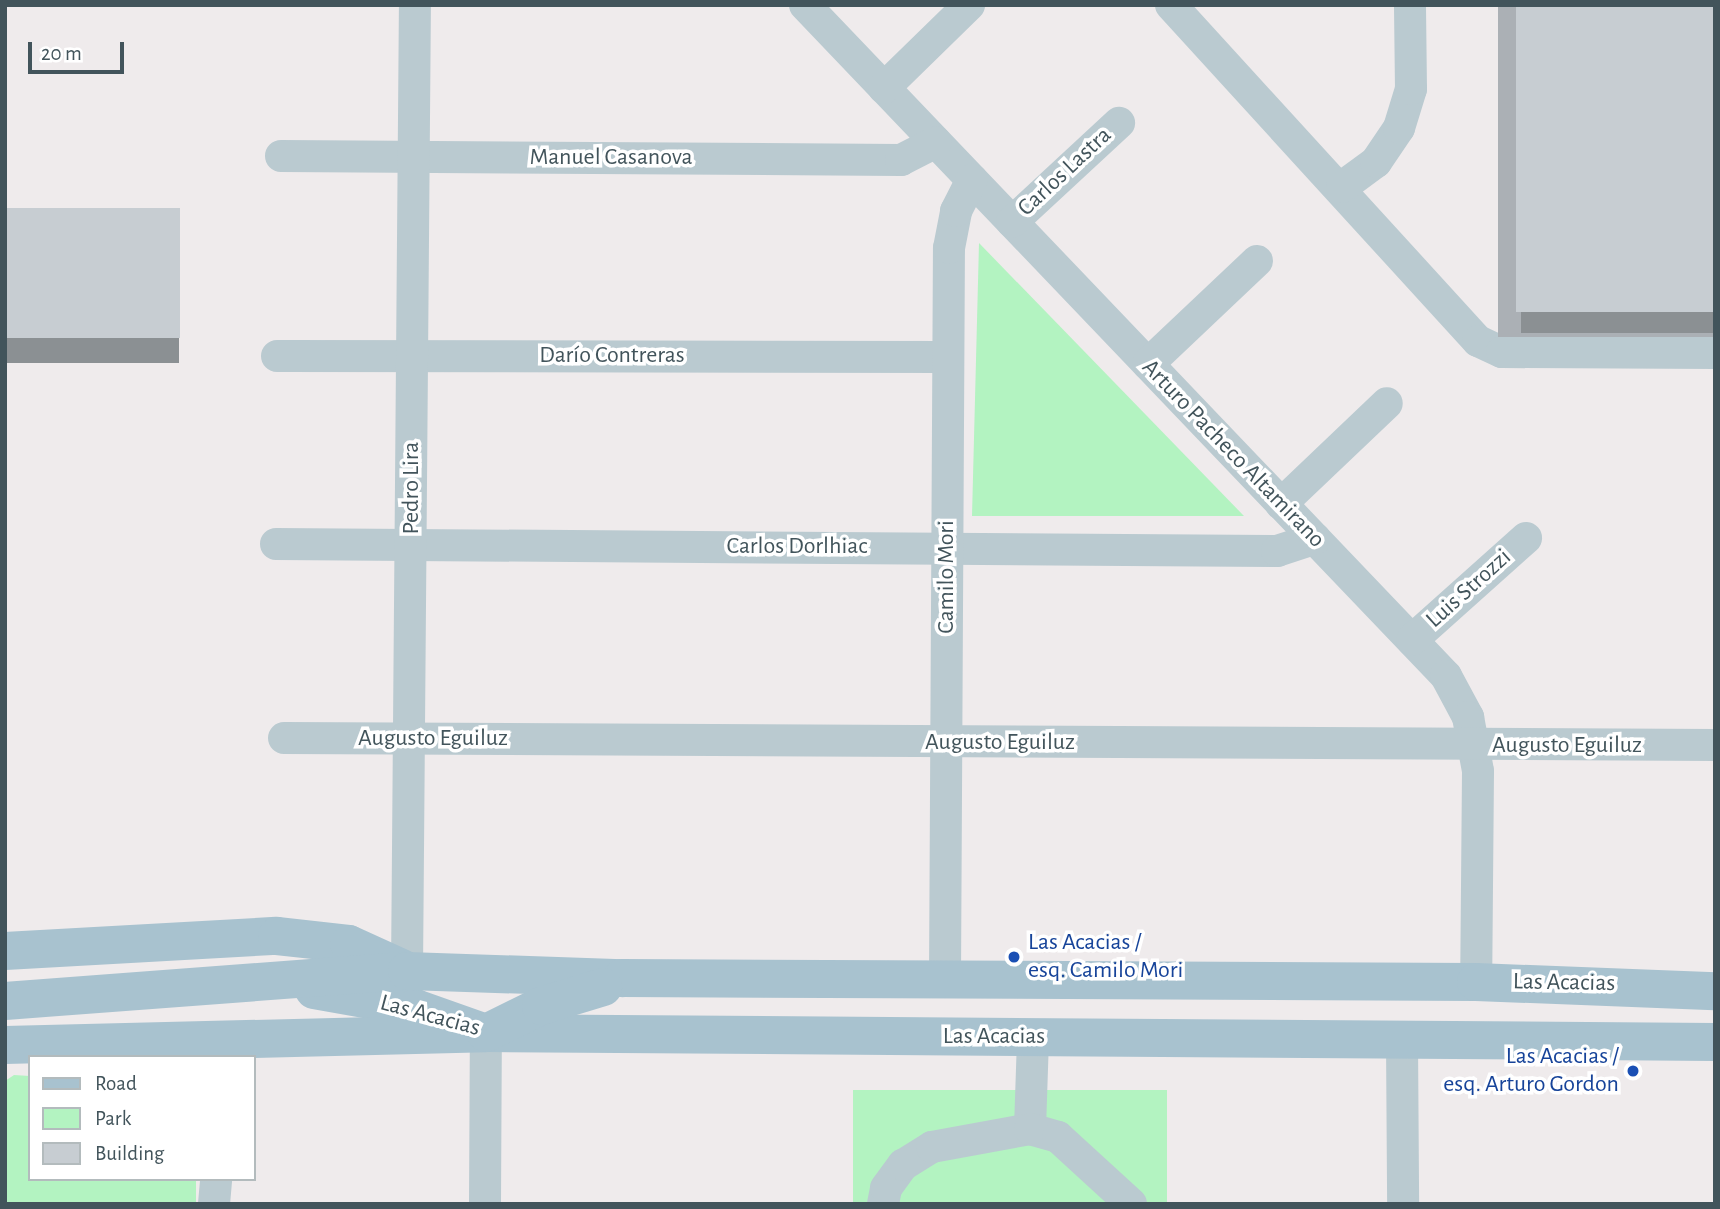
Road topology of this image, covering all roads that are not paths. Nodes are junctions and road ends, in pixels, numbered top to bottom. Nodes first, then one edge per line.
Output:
1 (415, 5) edge
2 (805, 5) edge
3 (969, 5) edge
4 (1171, 5) edge
5 (1410, 5) edge
6 (884, 88) junction
7 (1119, 123) dead end
8 (936, 142) junction
9 (281, 156) dead end
10 (415, 157) junction
11 (972, 180) junction
12 (1342, 187) junction
13 (1012, 222) junction
14 (1257, 261) dead end
15 (1715, 354) edge
16 (277, 356) dead end
17 (413, 356) junction
18 (948, 357) junction
19 (1148, 364) junction
20 (1387, 403) dead end
21 (1281, 504) junction
22 (1526, 538) dead end
23 (1315, 539) junction
24 (276, 544) dead end
25 (412, 545) junction
26 (947, 548) junction
27 (1412, 640) junction
28 (284, 738) dead end
29 (410, 739) junction
30 (946, 743) junction
31 (1715, 745) edge
32 (1475, 746) junction
33 (5, 951) edge
34 (407, 971) junction
35 (622, 978) junction
36 (849, 979) junction
37 (945, 979) junction
38 (1476, 982) junction
39 (1632, 984) junction
40 (280, 985) junction
41 (1715, 991) edge
42 (5, 1001) edge
43 (486, 1033) junction
44 (1033, 1037) junction
45 (848, 1038) junction
46 (1402, 1041) junction
47 (1715, 1042) edge
48 (1630, 1043) junction
49 (5, 1045) edge
50 (226, 1049) edge
51 (1030, 1129) junction
52 (216, 1181) edge
53 (214, 1204) edge
54 (485, 1204) edge
55 (883, 1204) edge
56 (1131, 1204) edge
57 (1403, 1204) edge

1 - 10 street, Pedro Lira
2 - 6 street, Arturo Pacheco Altamirano
3 - 6 street
4 - 12 street
5 - 12 street
6 - 8 street, Arturo Pacheco Altamirano
7 - 13 street, Carlos Lastra
8 - 10 street, Manuel Casanova
8 - 11 street, Arturo Pacheco Altamirano
9 - 10 street, Manuel Casanova
10 - 17 street, Pedro Lira
11 - 13 street, Arturo Pacheco Altamirano
11 - 18 street, Camilo Mori
12 - 15 street
13 - 19 street, Arturo Pacheco Altamirano
14 - 19 street
16 - 17 street, Darío Contreras
17 - 18 street, Darío Contreras
17 - 25 street, Pedro Lira
18 - 26 street, Camilo Mori
19 - 21 street, Arturo Pacheco Altamirano
20 - 21 street
21 - 23 street, Arturo Pacheco Altamirano
22 - 27 street, Luis Strozzi
23 - 26 street, Carlos Dorlhiac
23 - 27 street, Arturo Pacheco Altamirano
24 - 25 street, Carlos Dorlhiac
25 - 26 street, Carlos Dorlhiac
25 - 29 street, Pedro Lira
26 - 30 street, Camilo Mori
27 - 32 street, Arturo Pacheco Altamirano
28 - 29 street, Augusto Eguiluz
29 - 30 street, Augusto Eguiluz
29 - 34 street, Pedro Lira
30 - 32 street, Augusto Eguiluz
30 - 37 street, Camilo Mori
31 - 32 street, Augusto Eguiluz
32 - 38 street, Arturo Pacheco Altamirano
33 - 34 main road
34 - 35 main road, Las Acacias
34 - 40 main road, Las Acacias
35 - 36 main road, Las Acacias
35 - 43 main road
36 - 37 main road, Las Acacias
36 - 45 main road
37 - 38 main road, Las Acacias
38 - 39 main road, Las Acacias
39 - 41 main road, Las Acacias
39 - 48 main road
40 - 42 main road, Las Acacias
40 - 43 main road, Las Acacias
43 - 45 main road, Las Acacias
43 - 50 main road
43 - 54 street
44 - 45 main road, Las Acacias
44 - 46 main road, Las Acacias
44 - 51 street
46 - 48 main road, Las Acacias
46 - 57 street
47 - 48 main road, Las Acacias
49 - 50 main road
51 - 55 street
51 - 56 street
52 - 53 street

